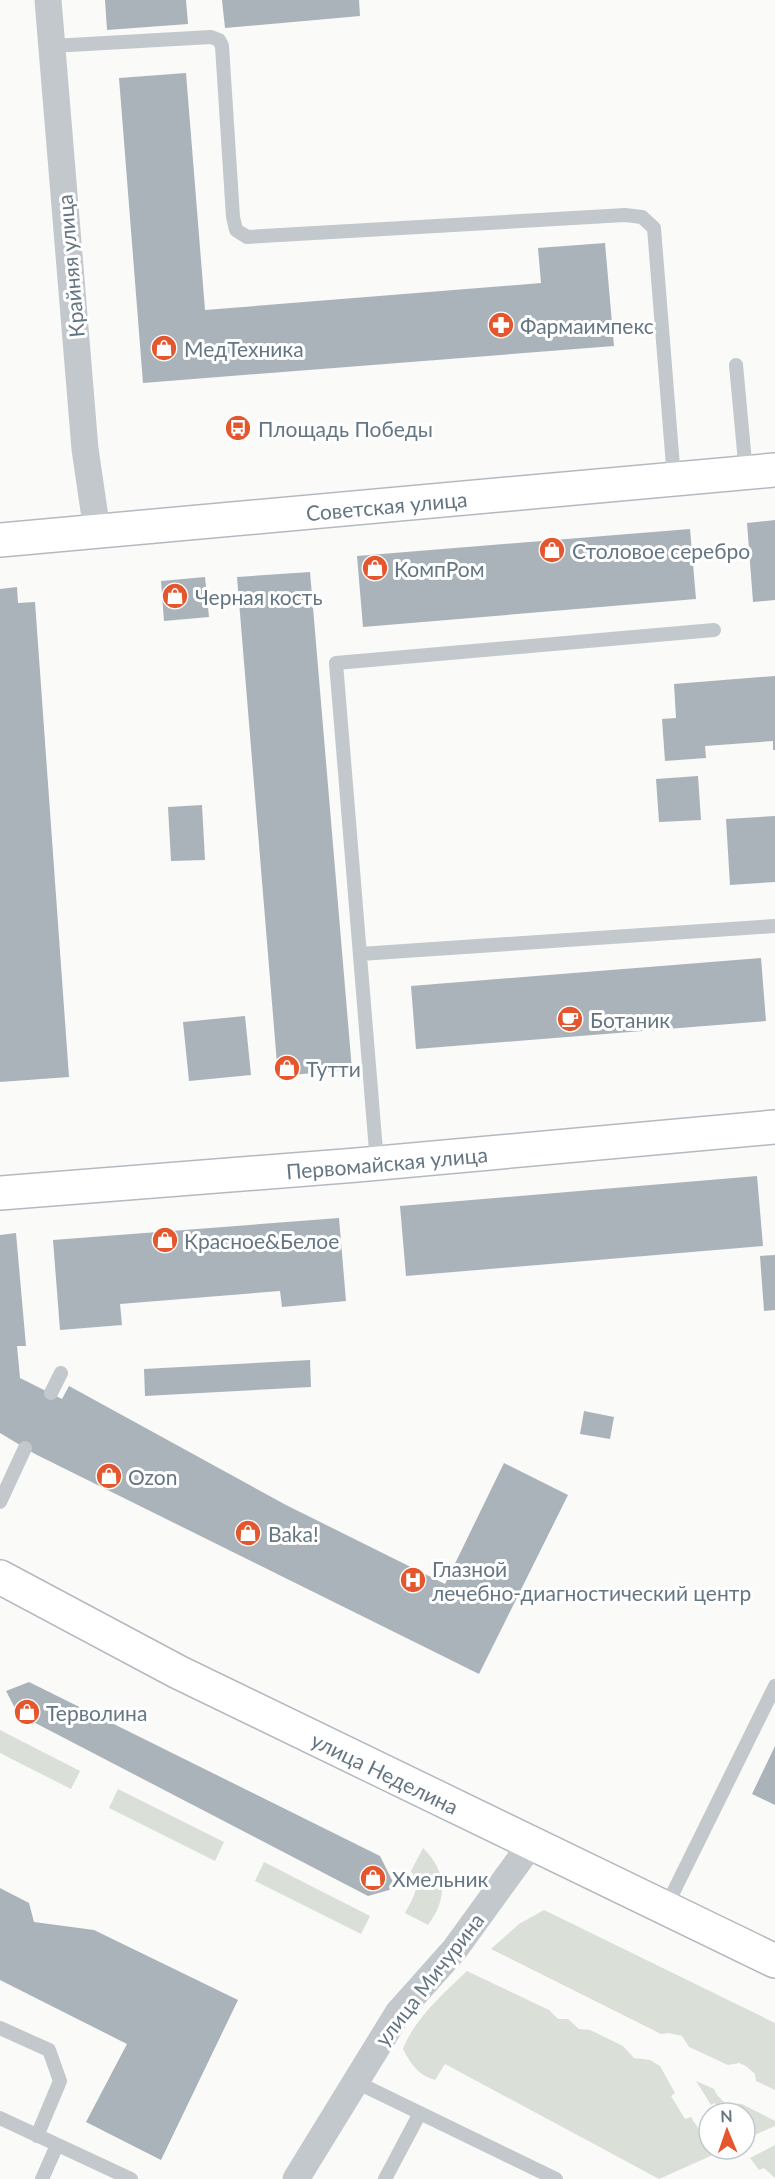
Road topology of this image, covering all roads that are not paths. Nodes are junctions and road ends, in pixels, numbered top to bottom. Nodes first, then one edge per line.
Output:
1 (48, 0) edge
2 (51, 46) junction
3 (736, 365) dead end
4 (761, 472) edge
5 (674, 479) junction
6 (97, 531) junction
7 (0, 540) edge
8 (714, 630) dead end
9 (775, 926) edge
10 (360, 954) junction
11 (775, 1127) edge
12 (377, 1163) junction
13 (0, 1193) edge
14 (61, 1372) dead end
15 (51, 1393) dead end
16 (25, 1448) dead end
17 (0, 1502) edge
18 (0, 1576) edge
19 (775, 1686) edge
20 (531, 1844) junction
21 (665, 1909) junction
22 (775, 1961) edge
23 (0, 2028) edge
24 (354, 2081) junction
25 (420, 2113) junction
26 (0, 2118) edge
27 (37, 2136) junction
28 (57, 2145) junction
29 (42, 2179) edge
30 (131, 2179) edge
31 (296, 2179) edge
32 (385, 2179) edge
33 (556, 2179) edge

1 - 2 street, Крайняя улица
2 - 5 lane
2 - 6 street, Крайняя улица
3 - 4 lane
4 - 5 main road, Советская улица
5 - 6 main road, Советская улица
6 - 7 main road, Советская улица
8 - 10 lane
9 - 10 lane
10 - 12 lane
11 - 12 main road, Первомайская улица
12 - 13 main road, Первомайская улица
14 - 15 lane
16 - 17 lane
18 - 20 main road, улица Неделина
19 - 21 lane
20 - 21 main road, улица Неделина
20 - 24 street, улица Мичурина
21 - 22 main road, улица Неделина
23 - 27 lane
24 - 25 lane
24 - 31 street, улица Мичурина
25 - 32 lane
25 - 33 lane
26 - 27 lane
27 - 28 lane
28 - 29 lane
28 - 30 lane

